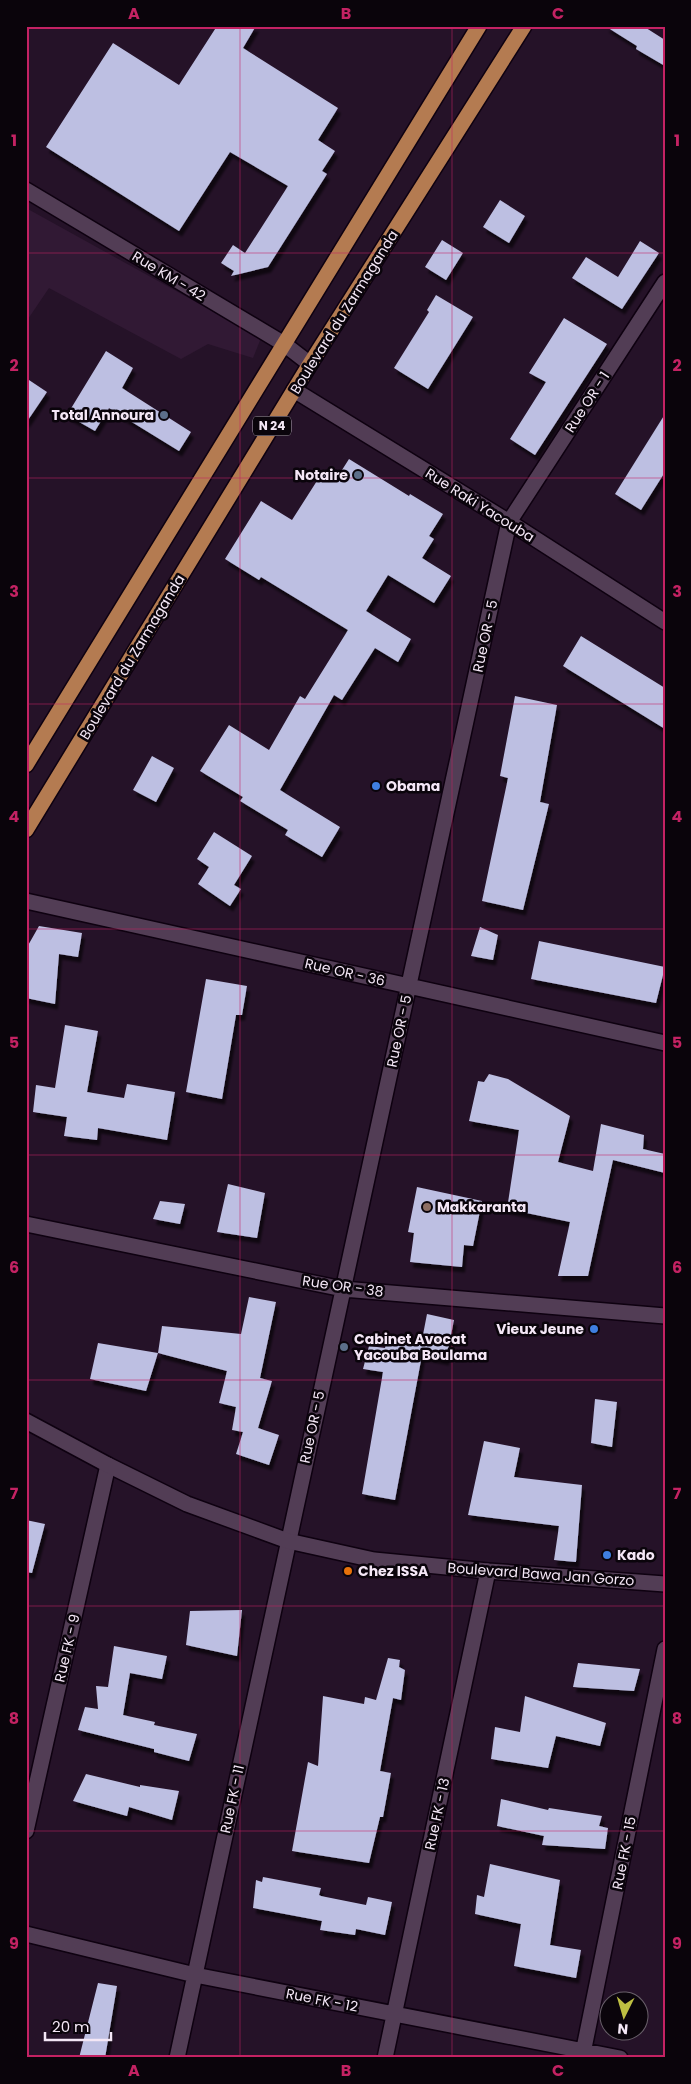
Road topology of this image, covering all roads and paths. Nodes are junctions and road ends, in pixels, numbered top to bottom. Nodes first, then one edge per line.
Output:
1 (479, 26) edge
2 (524, 26) edge
3 (26, 190) edge
4 (663, 288) edge
5 (284, 344) junction
6 (310, 364) junction
7 (294, 390) junction
8 (509, 522) junction
9 (665, 622) edge
10 (26, 765) edge
11 (26, 830) edge
12 (26, 901) edge
13 (408, 986) junction
14 (665, 1043) edge
15 (26, 1224) edge
16 (343, 1289) junction
17 (665, 1316) edge
18 (26, 1421) edge
19 (108, 1465) junction
20 (288, 1541) junction
21 (488, 1571) junction
22 (665, 1584) edge
23 (665, 1649) edge
24 (26, 1831) edge
25 (26, 1934) edge
26 (195, 1975) junction
27 (394, 2015) junction
28 (583, 2054) edge
29 (177, 2058) edge
30 (386, 2058) edge
31 (620, 2058) edge

1 - 5 main road, N 24
2 - 6 main road, Boulevard du Zarmaganda / N 24
3 - 5 street, Rue KM - 42
4 - 8 street, Rue OR - 1
5 - 6 street, Rue KM - 42
5 - 10 main road, N 24
6 - 7 main road, Boulevard du Zarmaganda / N 24
7 - 8 street, Rue Raki Yacouba
7 - 11 main road, Boulevard du Zarmaganda / N 24
8 - 9 street, Rue Raki Yacouba
8 - 13 street, Rue OR - 5
12 - 13 street, Rue OR - 36
13 - 14 street, Rue OR - 36
13 - 16 street, Rue OR - 5
15 - 16 street, Rue OR - 38
16 - 17 street, Rue OR - 38
16 - 20 street, Rue OR - 5
18 - 19 street, Boulevard Bawa Jan Gorzo
19 - 20 street, Boulevard Bawa Jan Gorzo
19 - 24 street, Rue FK - 9
20 - 21 street, Boulevard Bawa Jan Gorzo
20 - 26 street, Rue FK - 11
21 - 22 street, Boulevard Bawa Jan Gorzo
21 - 27 street, Rue FK - 13
23 - 28 street, Rue FK - 15
25 - 26 street, Rue FK - 12
26 - 27 street, Rue FK - 12
26 - 29 street, Rue FK - 11
27 - 28 street, Rue FK - 12
27 - 30 street, Rue FK - 13
28 - 31 street, Rue FK - 12

